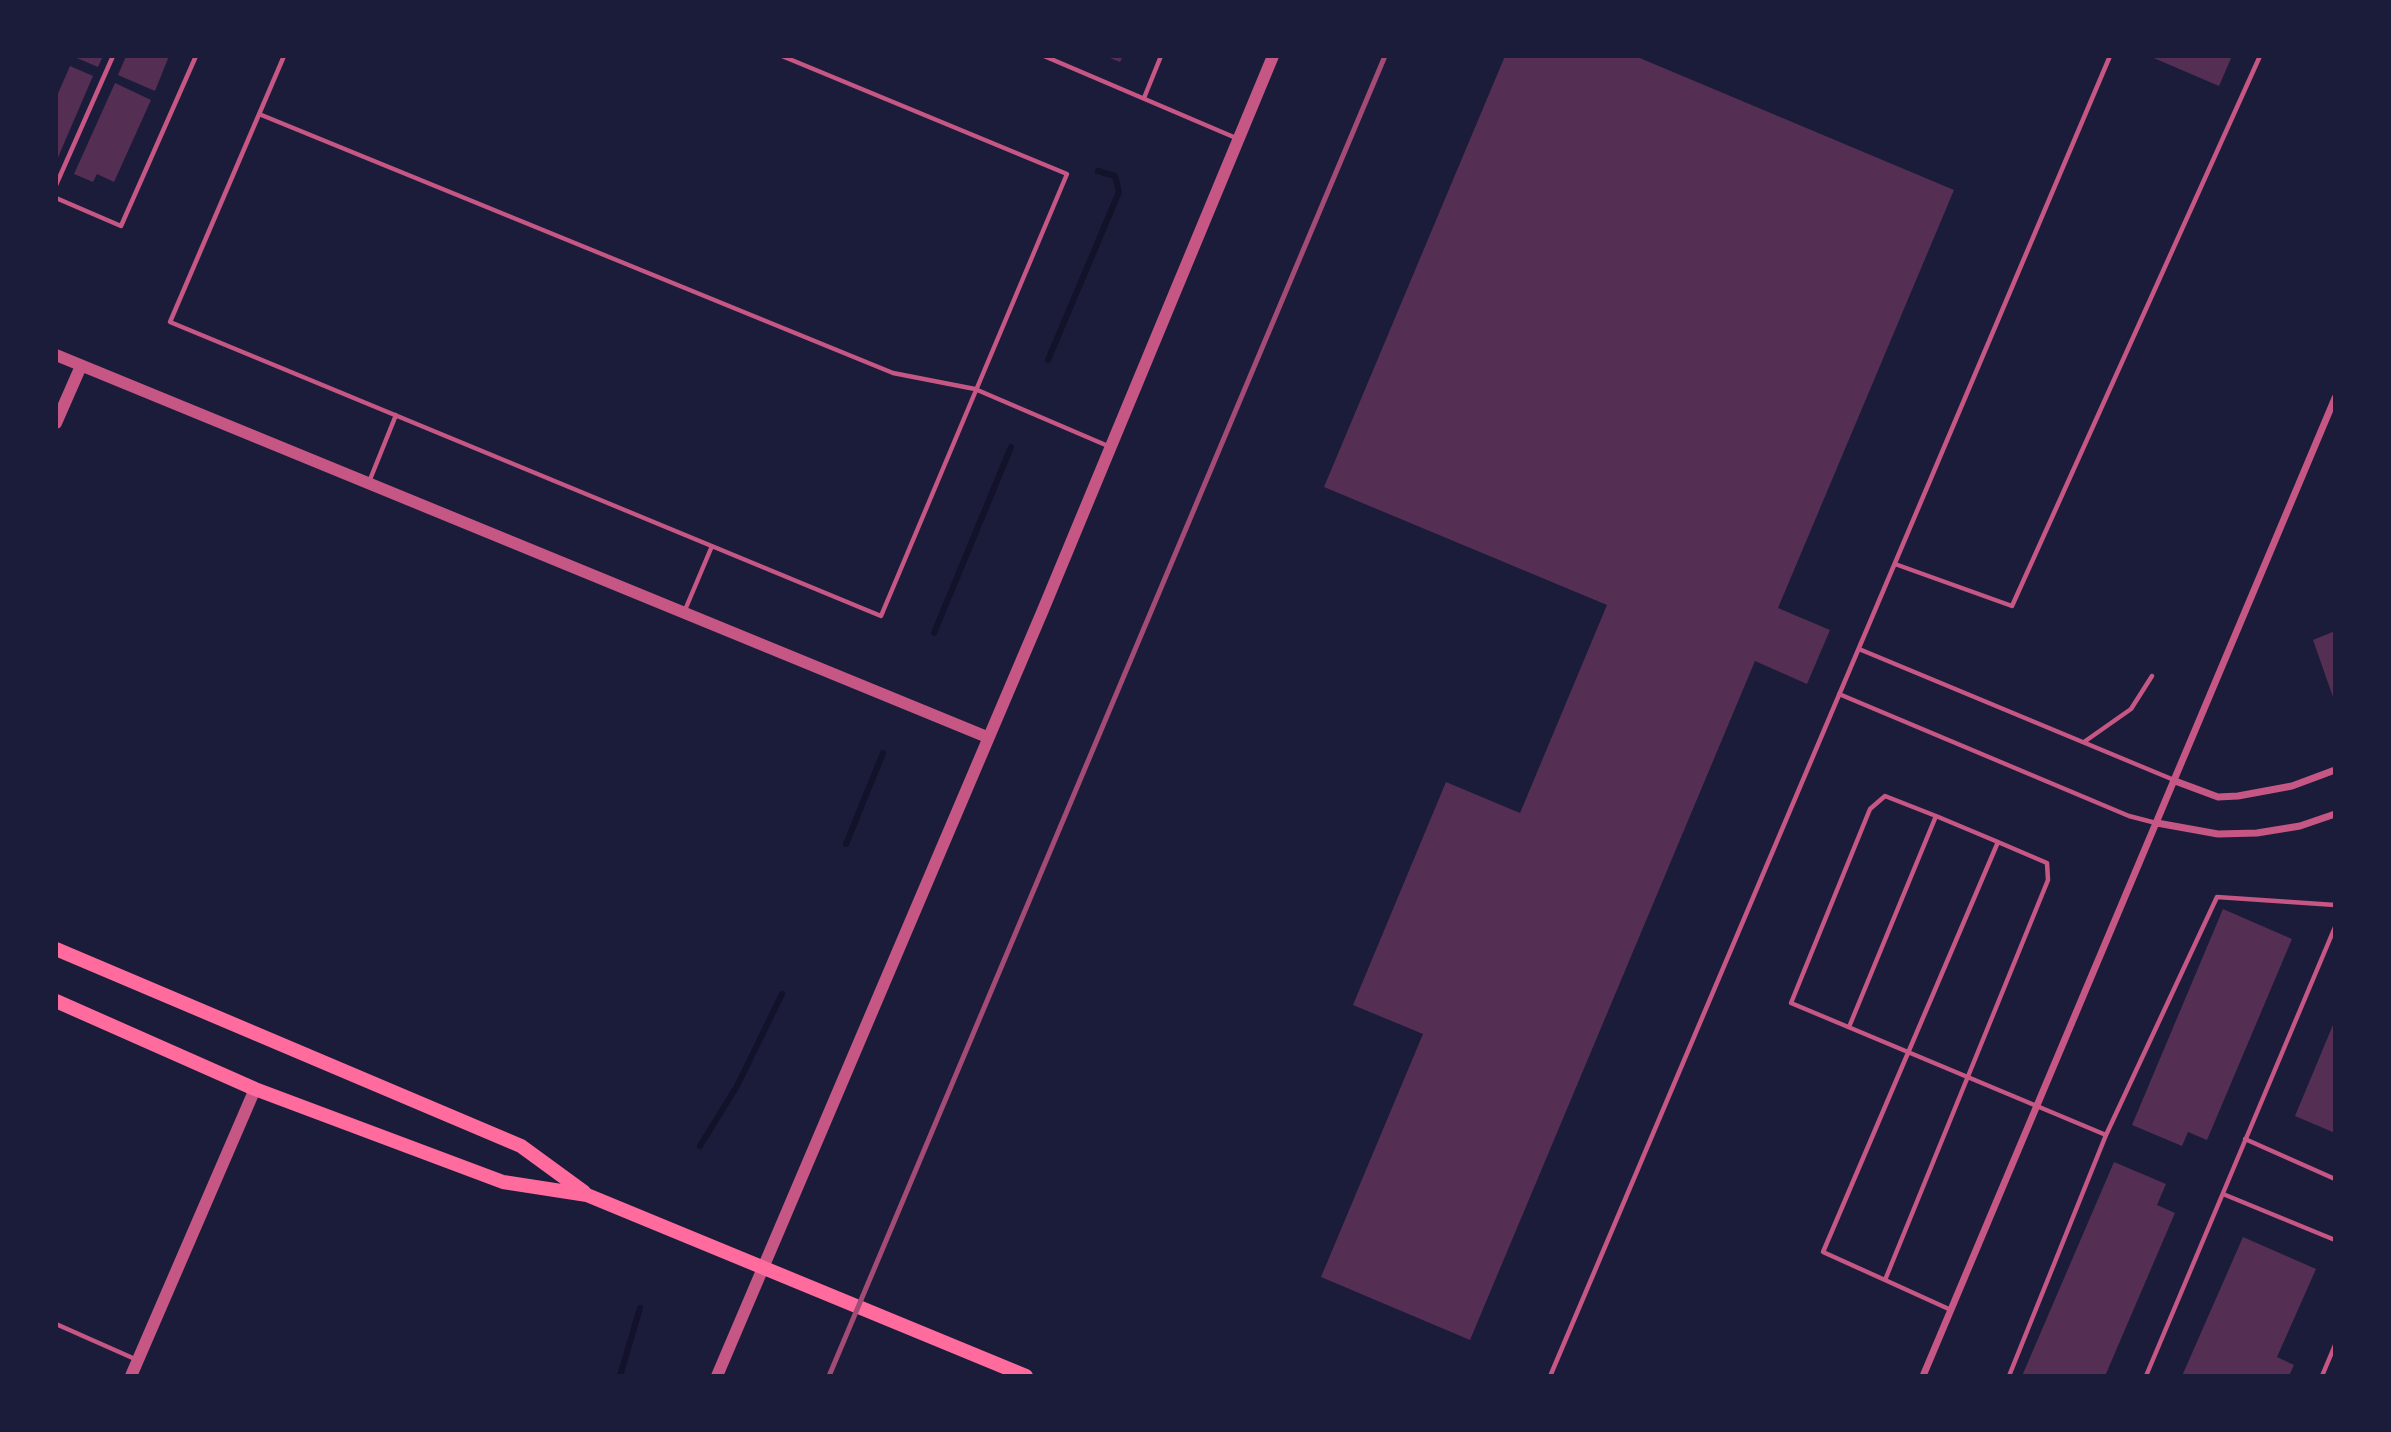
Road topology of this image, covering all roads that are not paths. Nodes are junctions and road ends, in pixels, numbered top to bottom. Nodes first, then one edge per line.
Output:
1 (113, 56) edge
2 (196, 56) edge
3 (284, 56) edge
4 (782, 56) edge
5 (1044, 56) edge
6 (1161, 56) edge
7 (1273, 56) edge
8 (2110, 56) edge
9 (2260, 56) edge
10 (1144, 99) junction
11 (258, 114) junction
12 (1238, 138) junction
13 (56, 185) edge
14 (56, 198) edge
15 (56, 355) edge
16 (81, 366) junction
17 (975, 389) junction
18 (2335, 398) edge
19 (396, 415) junction
20 (56, 423) edge
21 (1109, 447) junction
22 (368, 484) junction
23 (712, 546) junction
24 (1895, 564) junction
25 (684, 613) junction
26 (1859, 649) junction
27 (2151, 676) dead end
28 (1839, 694) junction
29 (987, 737) junction
30 (2084, 742) junction
31 (2335, 770) edge
32 (2175, 781) junction
33 (2335, 814) edge
34 (1936, 816) junction
35 (2157, 823) junction
36 (1998, 842) junction
37 (2335, 905) edge
38 (2335, 928) edge
39 (56, 949) edge
40 (56, 1001) edge
41 (1849, 1027) junction
42 (1909, 1053) junction
43 (1966, 1076) junction
44 (254, 1089) junction
45 (2036, 1107) junction
46 (2106, 1135) junction
47 (2245, 1139) junction
48 (2335, 1179) edge
49 (2223, 1194) junction
50 (587, 1195) junction
51 (2335, 1240) edge
52 (1885, 1280) junction
53 (1951, 1310) junction
54 (56, 1324) edge
55 (2335, 1345) edge
56 (136, 1360) junction
57 (1551, 1374) dead end
58 (131, 1376) edge
59 (718, 1376) edge
60 (1026, 1376) edge
61 (1923, 1376) edge
62 (2009, 1376) edge
63 (2146, 1376) edge
64 (2322, 1376) edge

1 - 13 lane
2 - 14 lane
3 - 11 lane
4 - 17 lane
5 - 10 lane
6 - 10 lane
7 - 12 street
8 - 24 lane
9 - 24 lane
10 - 12 lane
11 - 17 lane
11 - 19 lane
12 - 21 street
15 - 16 street
16 - 20 street
16 - 22 street
17 - 21 lane
17 - 23 lane
18 - 32 street
19 - 22 lane
19 - 23 lane
21 - 29 street
22 - 25 street
23 - 25 lane
24 - 26 lane
25 - 29 street
26 - 28 lane
26 - 30 lane
27 - 30 lane
28 - 35 lane
28 - 57 lane
29 - 59 street
30 - 32 lane
31 - 32 street
32 - 35 street
33 - 35 street
34 - 36 lane
34 - 41 lane
34 - 41 lane
35 - 45 street
36 - 42 lane
36 - 43 lane
37 - 46 lane
38 - 47 lane
39 - 50 main road
40 - 44 main road
41 - 42 lane
42 - 43 lane
42 - 52 lane
43 - 45 lane
43 - 52 lane
44 - 50 main road
44 - 56 street
45 - 46 lane
45 - 53 street
46 - 62 lane
47 - 48 lane
47 - 49 lane
49 - 51 lane
49 - 63 lane
50 - 60 main road
52 - 53 lane
53 - 61 street
54 - 56 lane
55 - 64 lane
56 - 58 street

